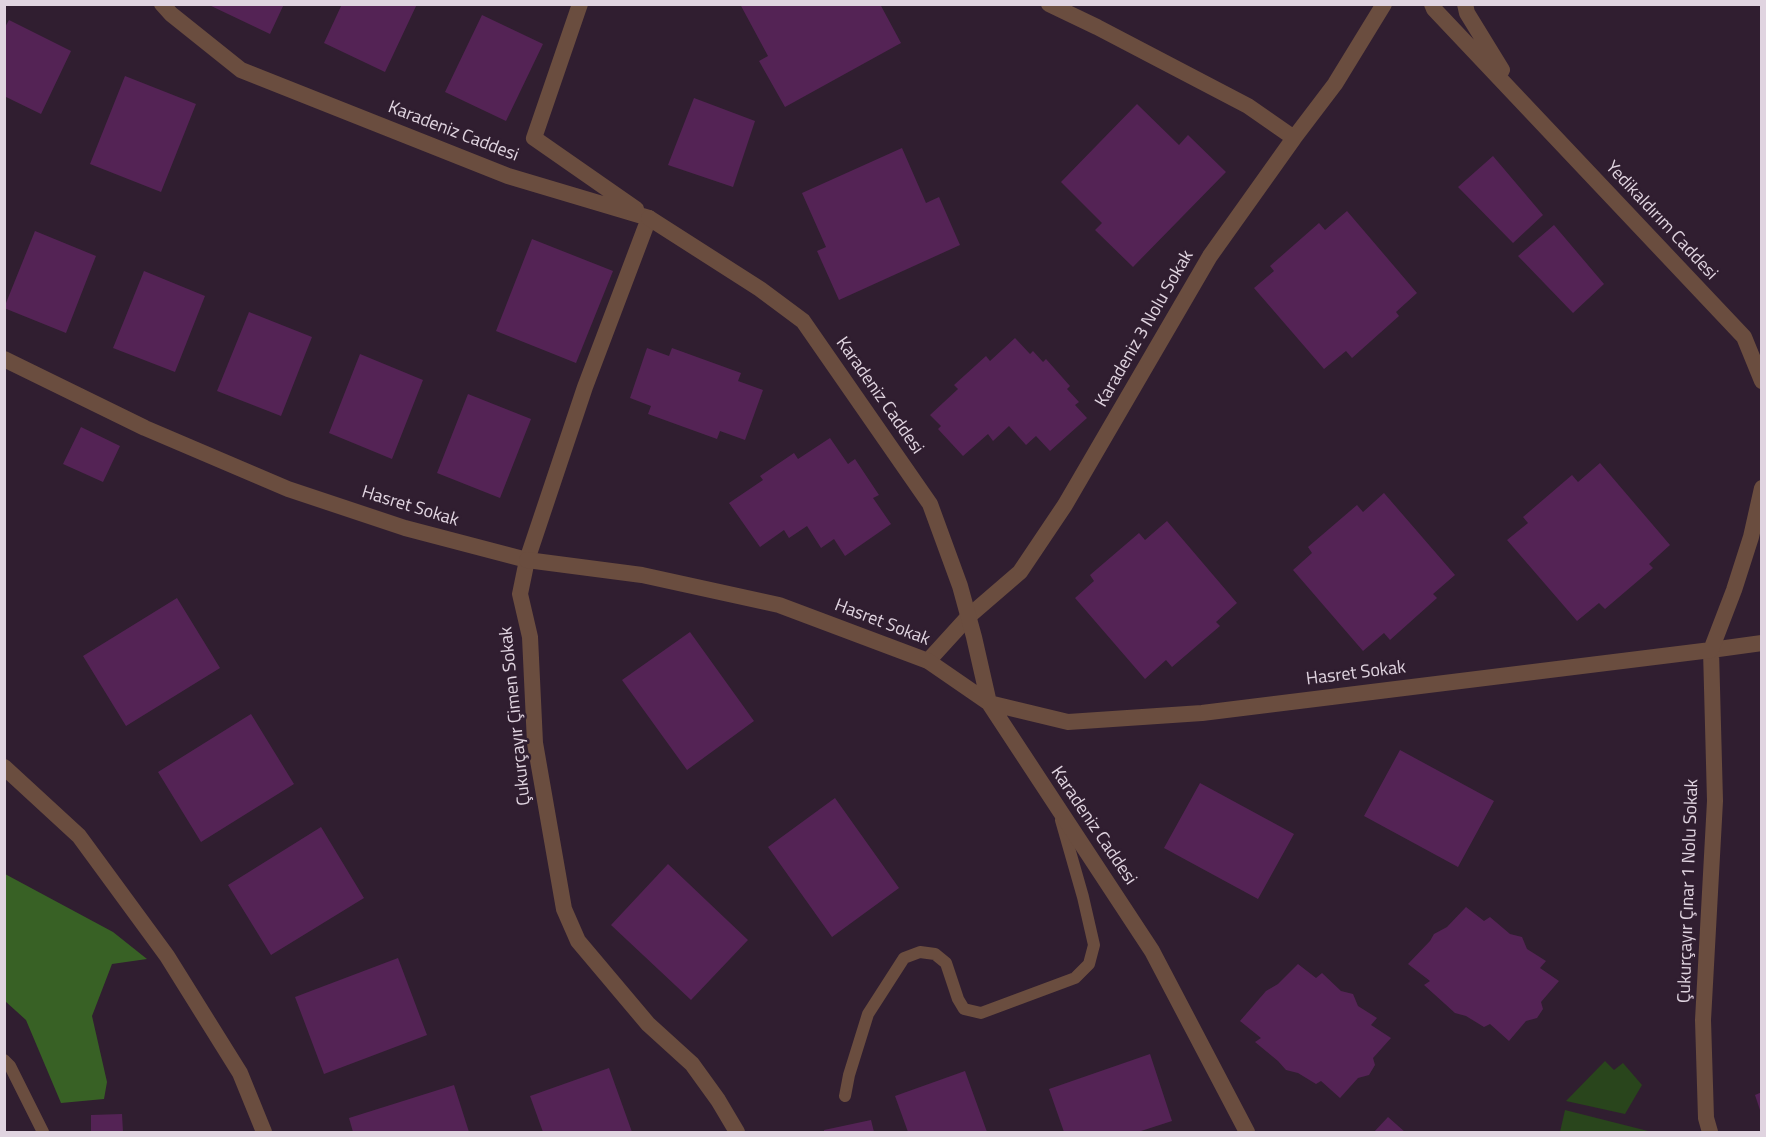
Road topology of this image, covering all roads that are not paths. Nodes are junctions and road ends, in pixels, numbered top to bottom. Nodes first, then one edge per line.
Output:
1 (162, 4) edge
2 (580, 4) edge
3 (1049, 4) edge
4 (1384, 4) edge
5 (1432, 4) edge
6 (1465, 4) edge
7 (1518, 97) junction
8 (1294, 138) junction
9 (649, 218) junction
10 (4, 359) edge
11 (1761, 381) edge
12 (1761, 488) edge
13 (527, 560) junction
14 (969, 616) junction
15 (1761, 643) edge
16 (1710, 650) junction
17 (928, 661) junction
18 (989, 703) junction
19 (4, 767) edge
20 (1058, 807) junction
21 (4, 1060) edge
22 (845, 1096) dead end
23 (43, 1132) edge
24 (264, 1132) edge
25 (737, 1132) edge
26 (1247, 1132) edge
27 (1710, 1132) edge

1 - 9 street, Karadeniz Caddesi
2 - 9 street
3 - 8 street
4 - 8 street, Karadeniz 3 Nolu Sokak
5 - 7 street, Yedikaldırım Caddesi
6 - 7 street, Yedikaldırım Caddesi
7 - 11 street, Yedikaldırım Caddesi
8 - 14 street, Karadeniz 3 Nolu Sokak
9 - 13 street, Çukurçayır Çimen Sokak
9 - 14 street, Karadeniz Caddesi
10 - 13 street, Hasret Sokak
12 - 16 street
13 - 17 street, Hasret Sokak
13 - 25 street, Çukurçayır Çimen Sokak
14 - 17 street, Karadeniz 3 Nolu Sokak
14 - 18 street, Karadeniz Caddesi
15 - 16 street, Hasret Sokak
16 - 18 street, Hasret Sokak
16 - 27 street, Çukurçayır Çınar 1 Nolu Sokak
17 - 18 street, Hasret Sokak
18 - 20 street, Karadeniz Caddesi
19 - 24 street
20 - 22 lane
20 - 26 street, Karadeniz Caddesi
21 - 23 lane

